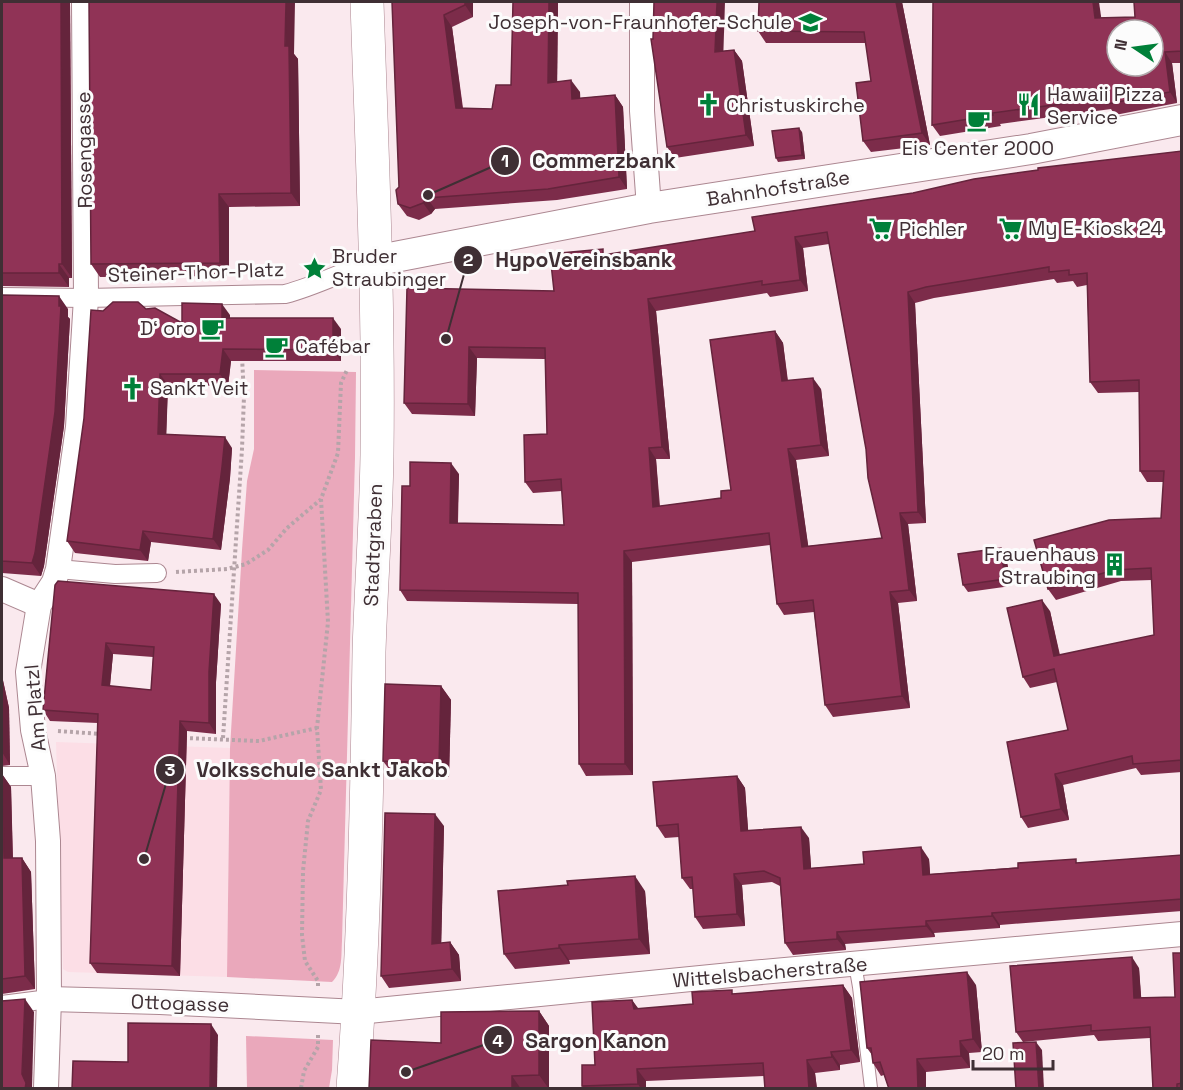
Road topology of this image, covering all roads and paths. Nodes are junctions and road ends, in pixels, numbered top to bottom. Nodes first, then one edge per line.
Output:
1 (84, 2) edge
2 (367, 2) edge
3 (642, 2) edge
4 (1178, 121) edge
5 (649, 208) junction
6 (374, 261) junction
7 (2, 297) edge
8 (86, 298) junction
9 (242, 354) edge
10 (349, 361) dead end
11 (321, 499) junction
12 (233, 568) junction
13 (58, 569) junction
14 (165, 573) joint
15 (2, 589) edge
16 (39, 605) junction
17 (317, 728) junction
18 (33, 730) junction
19 (102, 734) edge
20 (182, 738) edge
21 (223, 738) junction
22 (2, 776) edge
23 (43, 776) junction
24 (1182, 934) edge
25 (855, 964) junction
26 (49, 999) junction
27 (2, 1005) edge
28 (318, 1009) junction
29 (358, 1012) junction
30 (871, 1088) edge
31 (46, 1089) edge
32 (301, 1089) edge
33 (352, 1089) edge

1 - 8 street, Rosengasse
2 - 6 main road, Stadtgraben
3 - 5 street
4 - 5 street, Bahnhofstraße
5 - 6 street, Bahnhofstraße
6 - 8 street, Steiner-Thor-Platz
6 - 29 main road, Stadtgraben
7 - 8 street, Steiner-Thor-Platz
8 - 13 street, Am Platzl
9 - 12 path
10 - 11 path
11 - 12 path
11 - 17 path
12 - 14 path
12 - 21 path
13 - 14 street
13 - 16 street, Am Platzl
15 - 16 street
16 - 18 street, Am Platzl
17 - 21 path
17 - 28 path
18 - 19 path
18 - 23 street, Am Platzl
20 - 21 path
22 - 23 street
23 - 26 street, Am Platzl
24 - 25 street, Wittelsbacherstraße
25 - 29 street, Wittelsbacherstraße
25 - 30 lane
26 - 27 street, Ottogasse
26 - 28 street, Ottogasse
26 - 31 street, Am Platzl
28 - 29 street, Ottogasse
28 - 32 path
29 - 33 main road, Stadtgraben

